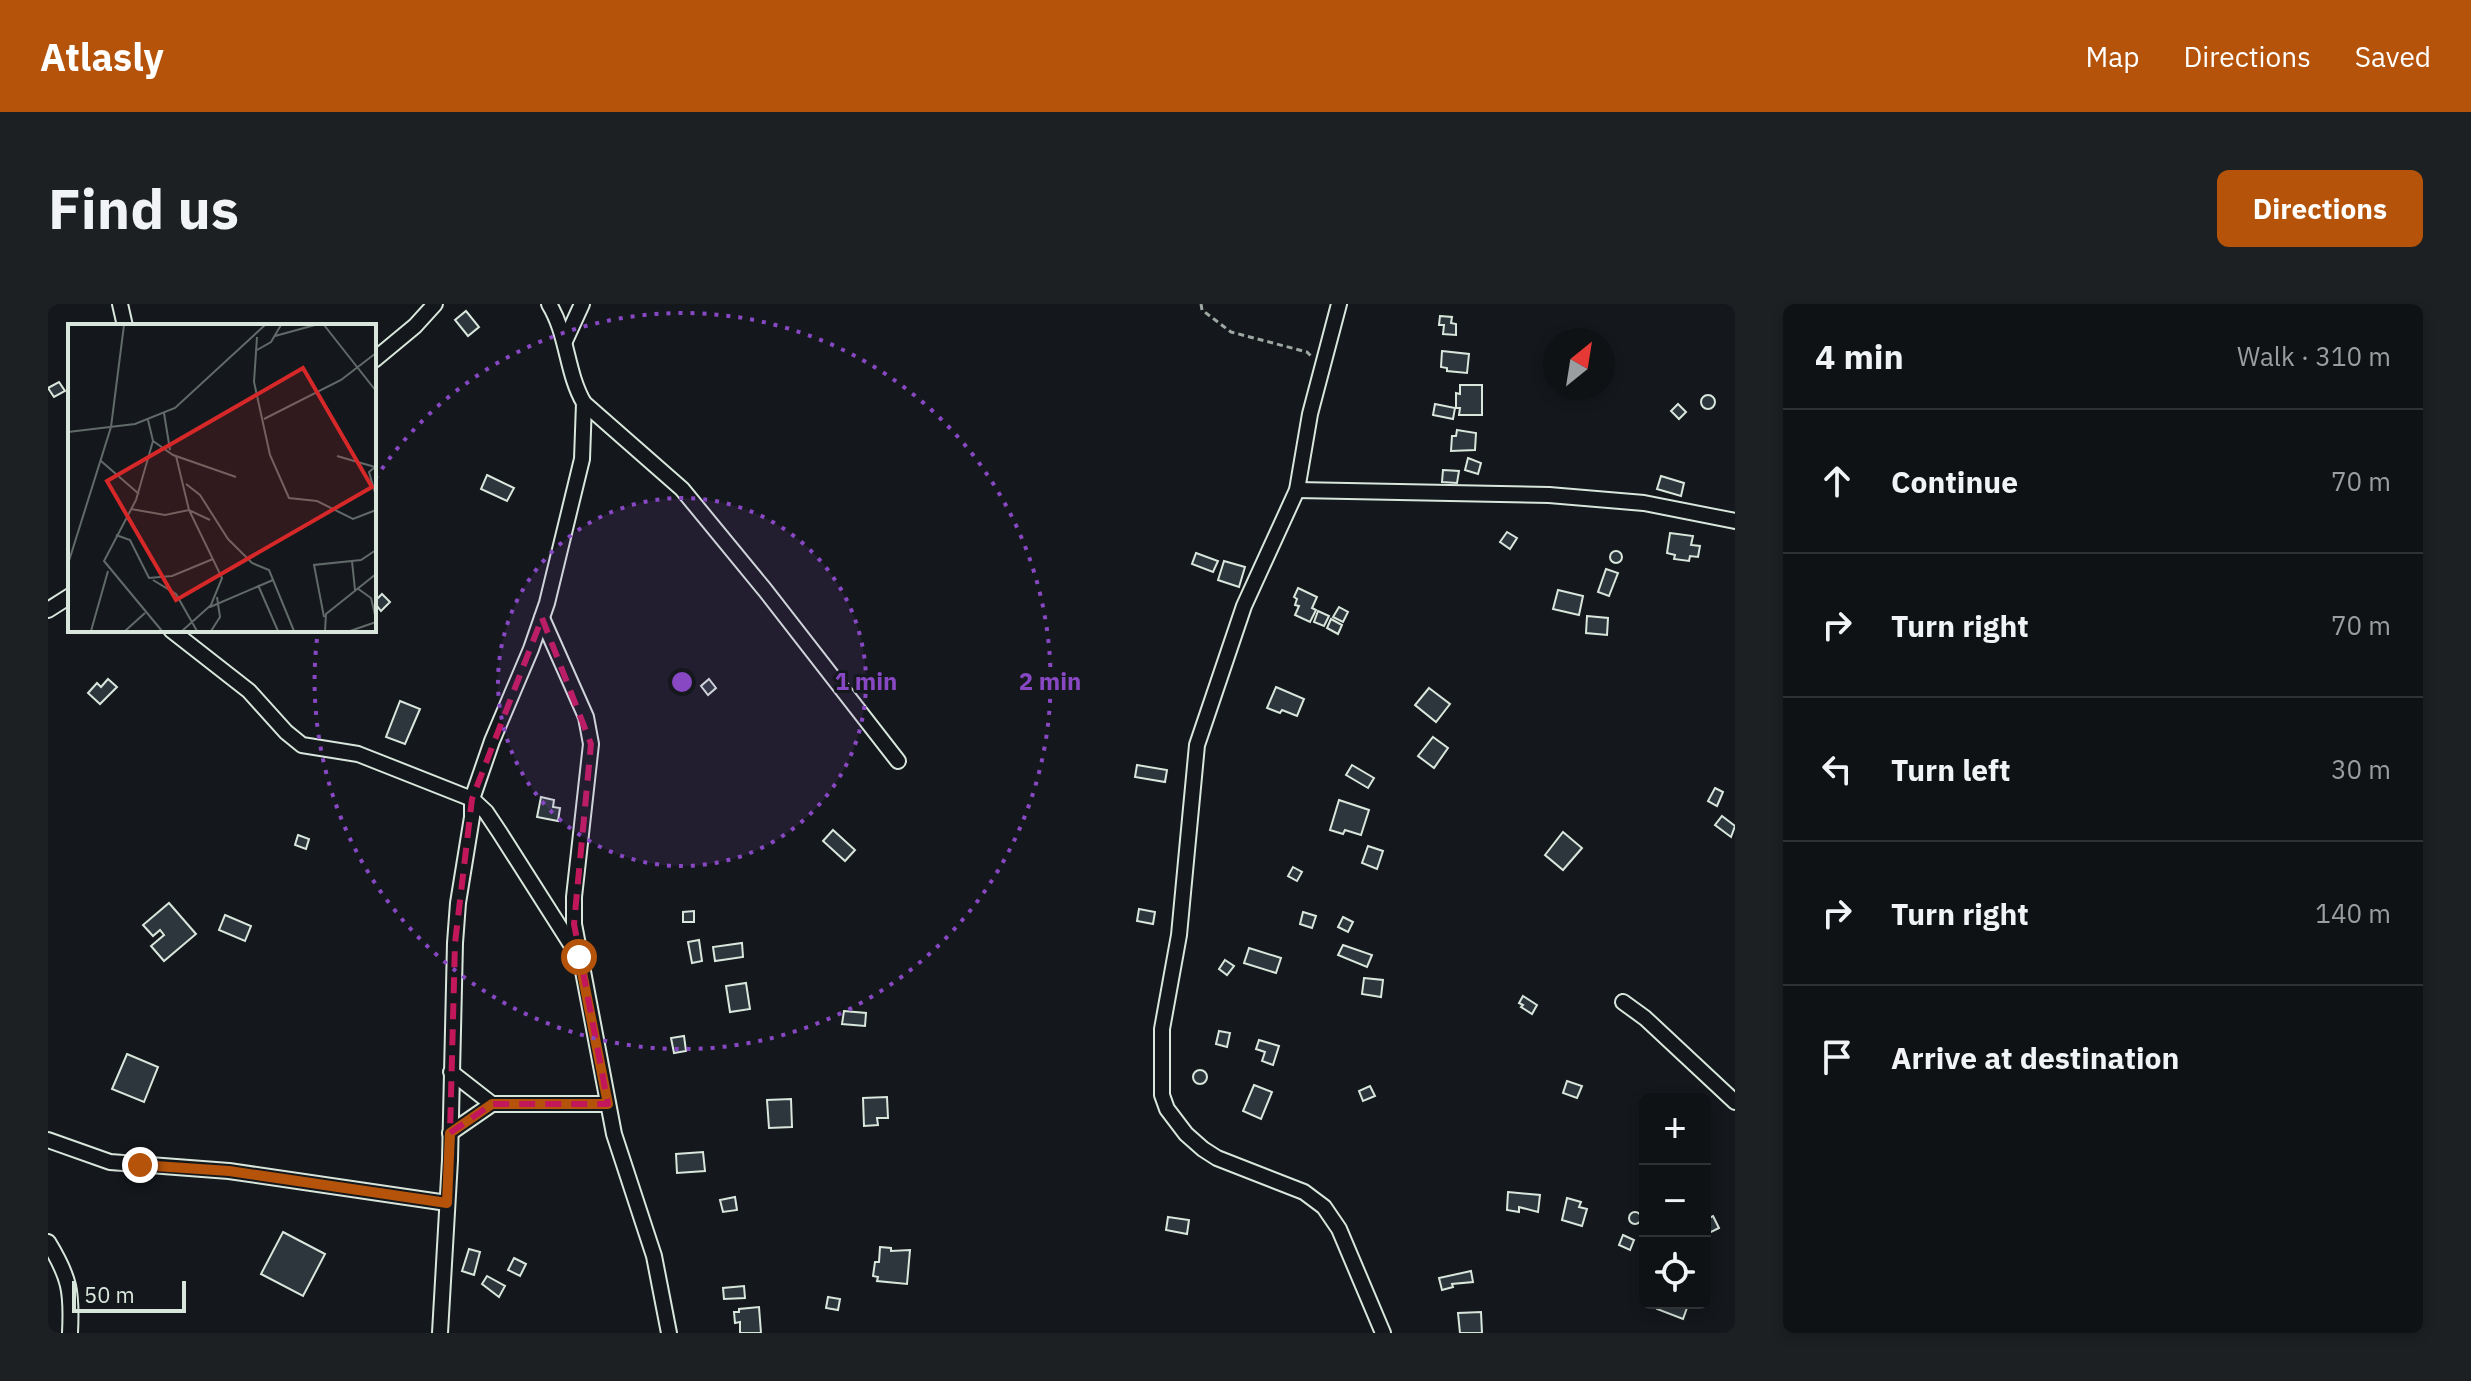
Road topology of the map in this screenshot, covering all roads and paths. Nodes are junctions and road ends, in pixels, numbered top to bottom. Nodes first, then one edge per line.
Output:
1 (120, 304) edge
2 (435, 304) edge
3 (549, 304) edge
4 (582, 304) edge
5 (1201, 304) edge
6 (1339, 304) edge
7 (125, 324) edge
8 (565, 341) junction
9 (376, 358) edge
10 (1324, 365) junction
11 (584, 403) junction
12 (1297, 490) junction
13 (1735, 521) edge
14 (68, 597) edge
15 (48, 610) edge
16 (542, 618) junction
17 (174, 632) edge
18 (898, 761) dead end
19 (472, 799) junction
20 (579, 957) junction
21 (1623, 1002) dead end
22 (451, 1072) junction
23 (1735, 1102) edge
24 (492, 1104) junction
25 (608, 1104) junction
26 (450, 1133) junction
27 (48, 1140) edge
28 (447, 1203) junction
29 (48, 1242) edge
30 (70, 1333) edge
31 (440, 1333) edge
32 (669, 1333) edge
33 (1383, 1333) edge

1 - 7 street
2 - 9 street
3 - 8 street
4 - 8 street
5 - 10 path
6 - 10 street
8 - 11 street
10 - 12 street
11 - 16 street
11 - 18 street
12 - 13 street
12 - 33 street
14 - 15 street
16 - 19 street
16 - 20 street
17 - 19 street
19 - 20 street
19 - 22 street
20 - 25 street
21 - 23 street
22 - 24 street
22 - 26 street
24 - 25 street
24 - 26 street
25 - 32 street
26 - 28 street
27 - 28 street
28 - 31 street
29 - 30 street

